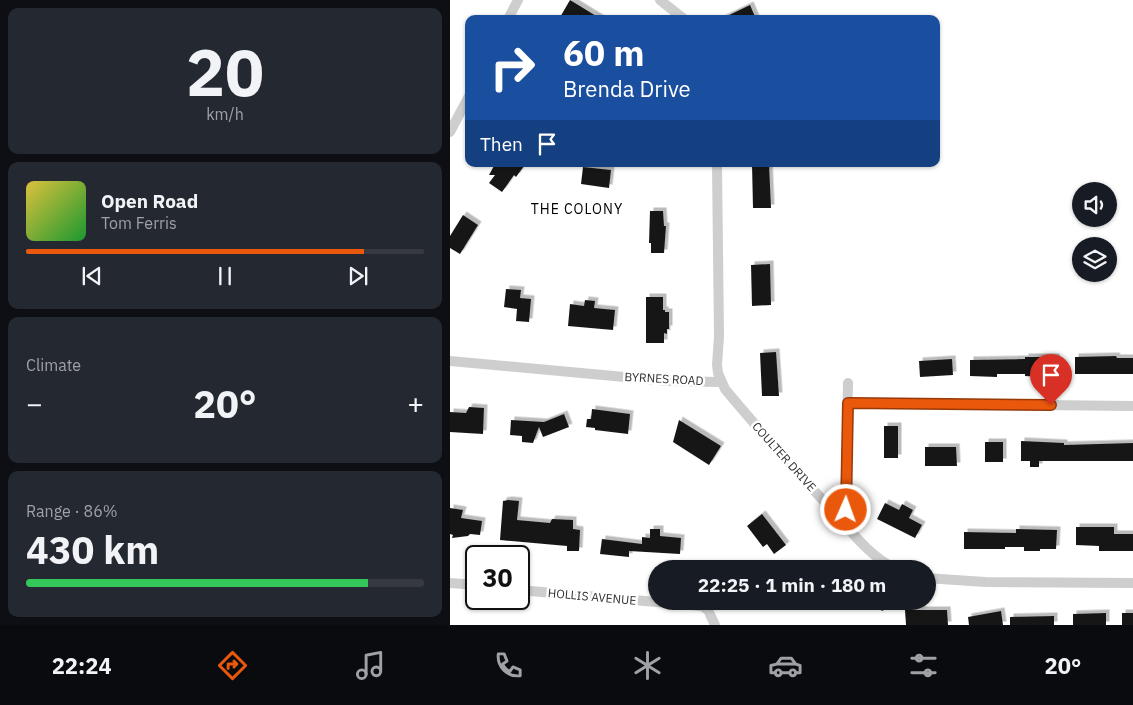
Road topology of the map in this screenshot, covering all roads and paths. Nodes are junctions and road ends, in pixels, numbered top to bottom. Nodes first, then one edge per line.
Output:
1 (518, 0) edge
2 (660, 0) edge
3 (510, 15) edge
4 (679, 15) edge
5 (465, 104) edge
6 (450, 132) edge
7 (717, 167) edge
8 (450, 361) edge
9 (721, 382) junction
10 (848, 383) dead end
11 (848, 403) junction
12 (1133, 406) edge
13 (845, 524) junction
14 (883, 560) edge
15 (936, 579) edge
16 (450, 583) edge
17 (1133, 583) edge
18 (465, 584) edge
19 (530, 591) edge
20 (715, 625) edge

1 - 3 street
2 - 4 street
5 - 6 street
7 - 9 street, BYRNES ROAD
8 - 9 street, BYRNES ROAD
9 - 13 street, COULTER DRIVE
10 - 11 street
11 - 12 street
11 - 13 street
13 - 14 street, COULTER DRIVE
15 - 17 street
16 - 18 street
19 - 20 street, HOLLIS AVENUE

